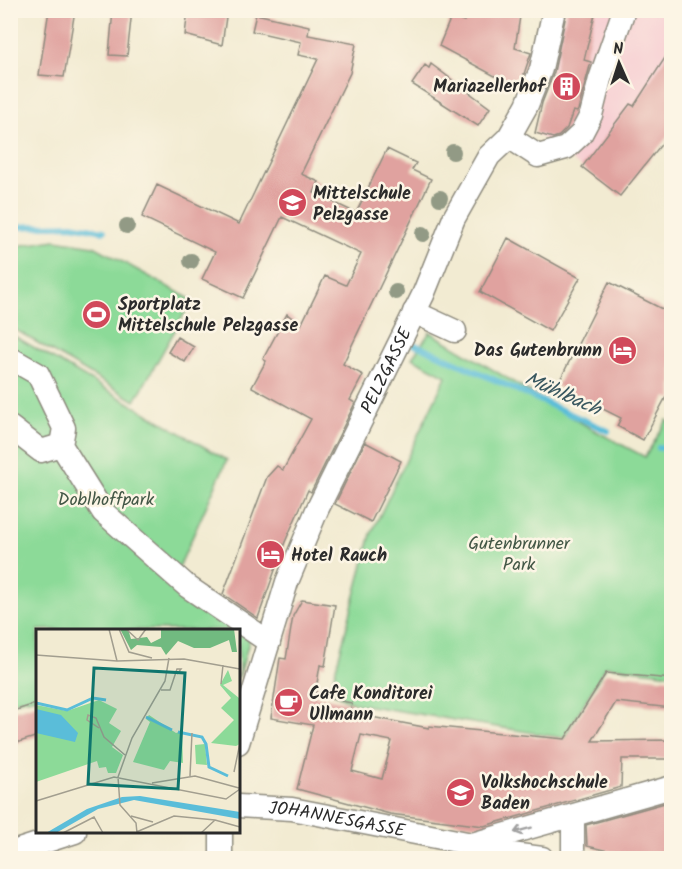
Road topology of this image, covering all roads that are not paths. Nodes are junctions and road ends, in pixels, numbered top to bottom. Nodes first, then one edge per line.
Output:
1 (554, 10) edge
2 (625, 11) edge
3 (509, 137) junction
4 (414, 312) junction
5 (455, 331) dead end
6 (10, 358) edge
7 (10, 428) edge
8 (61, 445) junction
9 (269, 642) junction
10 (240, 736) edge
11 (672, 787) edge
12 (240, 806) edge
13 (573, 816) junction
14 (69, 833) edge
15 (221, 833) edge
16 (472, 844) junction
17 (10, 853) edge
18 (221, 858) edge
19 (542, 858) edge
20 (573, 858) edge

1 - 3 street, PELZGASSE
2 - 3 street
3 - 4 street, PELZGASSE
4 - 5 street
4 - 9 street, PELZGASSE
6 - 8 street
7 - 8 street
8 - 9 street
9 - 10 street, PELZGASSE
11 - 13 street
12 - 16 street, JOHANNESGASSE
13 -> 16 street
13 - 20 street
14 - 17 street
15 - 18 street
16 - 19 street, JOHANNESGASSE

